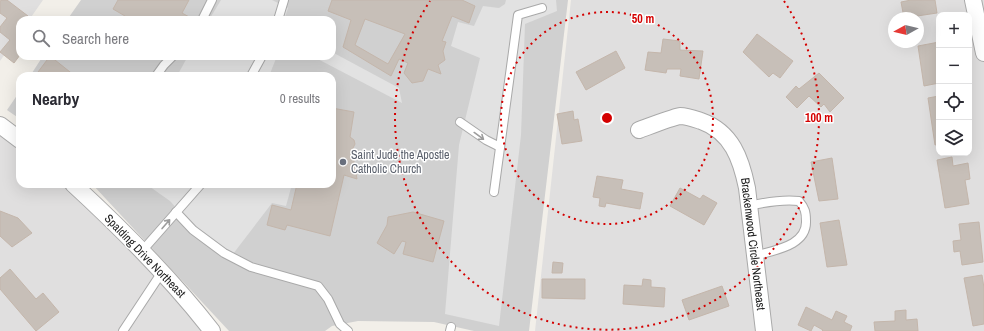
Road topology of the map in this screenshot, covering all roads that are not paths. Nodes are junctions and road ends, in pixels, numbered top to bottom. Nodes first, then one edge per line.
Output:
1 (212, 0) edge
2 (284, 0) edge
3 (973, 0) edge
4 (542, 8) dead end
5 (204, 16) edge
6 (279, 16) edge
7 (984, 53) edge
8 (169, 60) edge
9 (260, 60) edge
10 (159, 72) edge
11 (253, 72) edge
12 (460, 122) dead end
13 (0, 125) edge
14 (639, 130) dead end
15 (16, 137) edge
16 (500, 147) junction
17 (77, 188) edge
18 (197, 188) edge
19 (494, 192) dead end
20 (749, 206) junction
21 (176, 212) junction
22 (142, 251) junction
23 (755, 256) junction
24 (162, 272) junction
25 (123, 331) edge
26 (212, 331) edge
27 (348, 331) edge
28 (764, 331) edge

1 - 5 lane
2 - 6 lane
3 - 7 street
4 - 16 lane
8 - 10 lane
9 - 11 lane
12 -> 16 lane
13 - 15 street
14 - 20 street, Brackenwood Circle Northeast
16 - 19 lane
17 - 22 street, Spalding Drive Northeast
18 - 21 lane
20 - 23 street, Brackenwood Circle Northeast
20 - 23 lane
22 -> 21 lane
21 - 27 lane
22 - 24 street, Spalding Drive Northeast
23 - 28 street, Brackenwood Circle Northeast
24 - 25 lane
24 - 26 street, Spalding Drive Northeast

